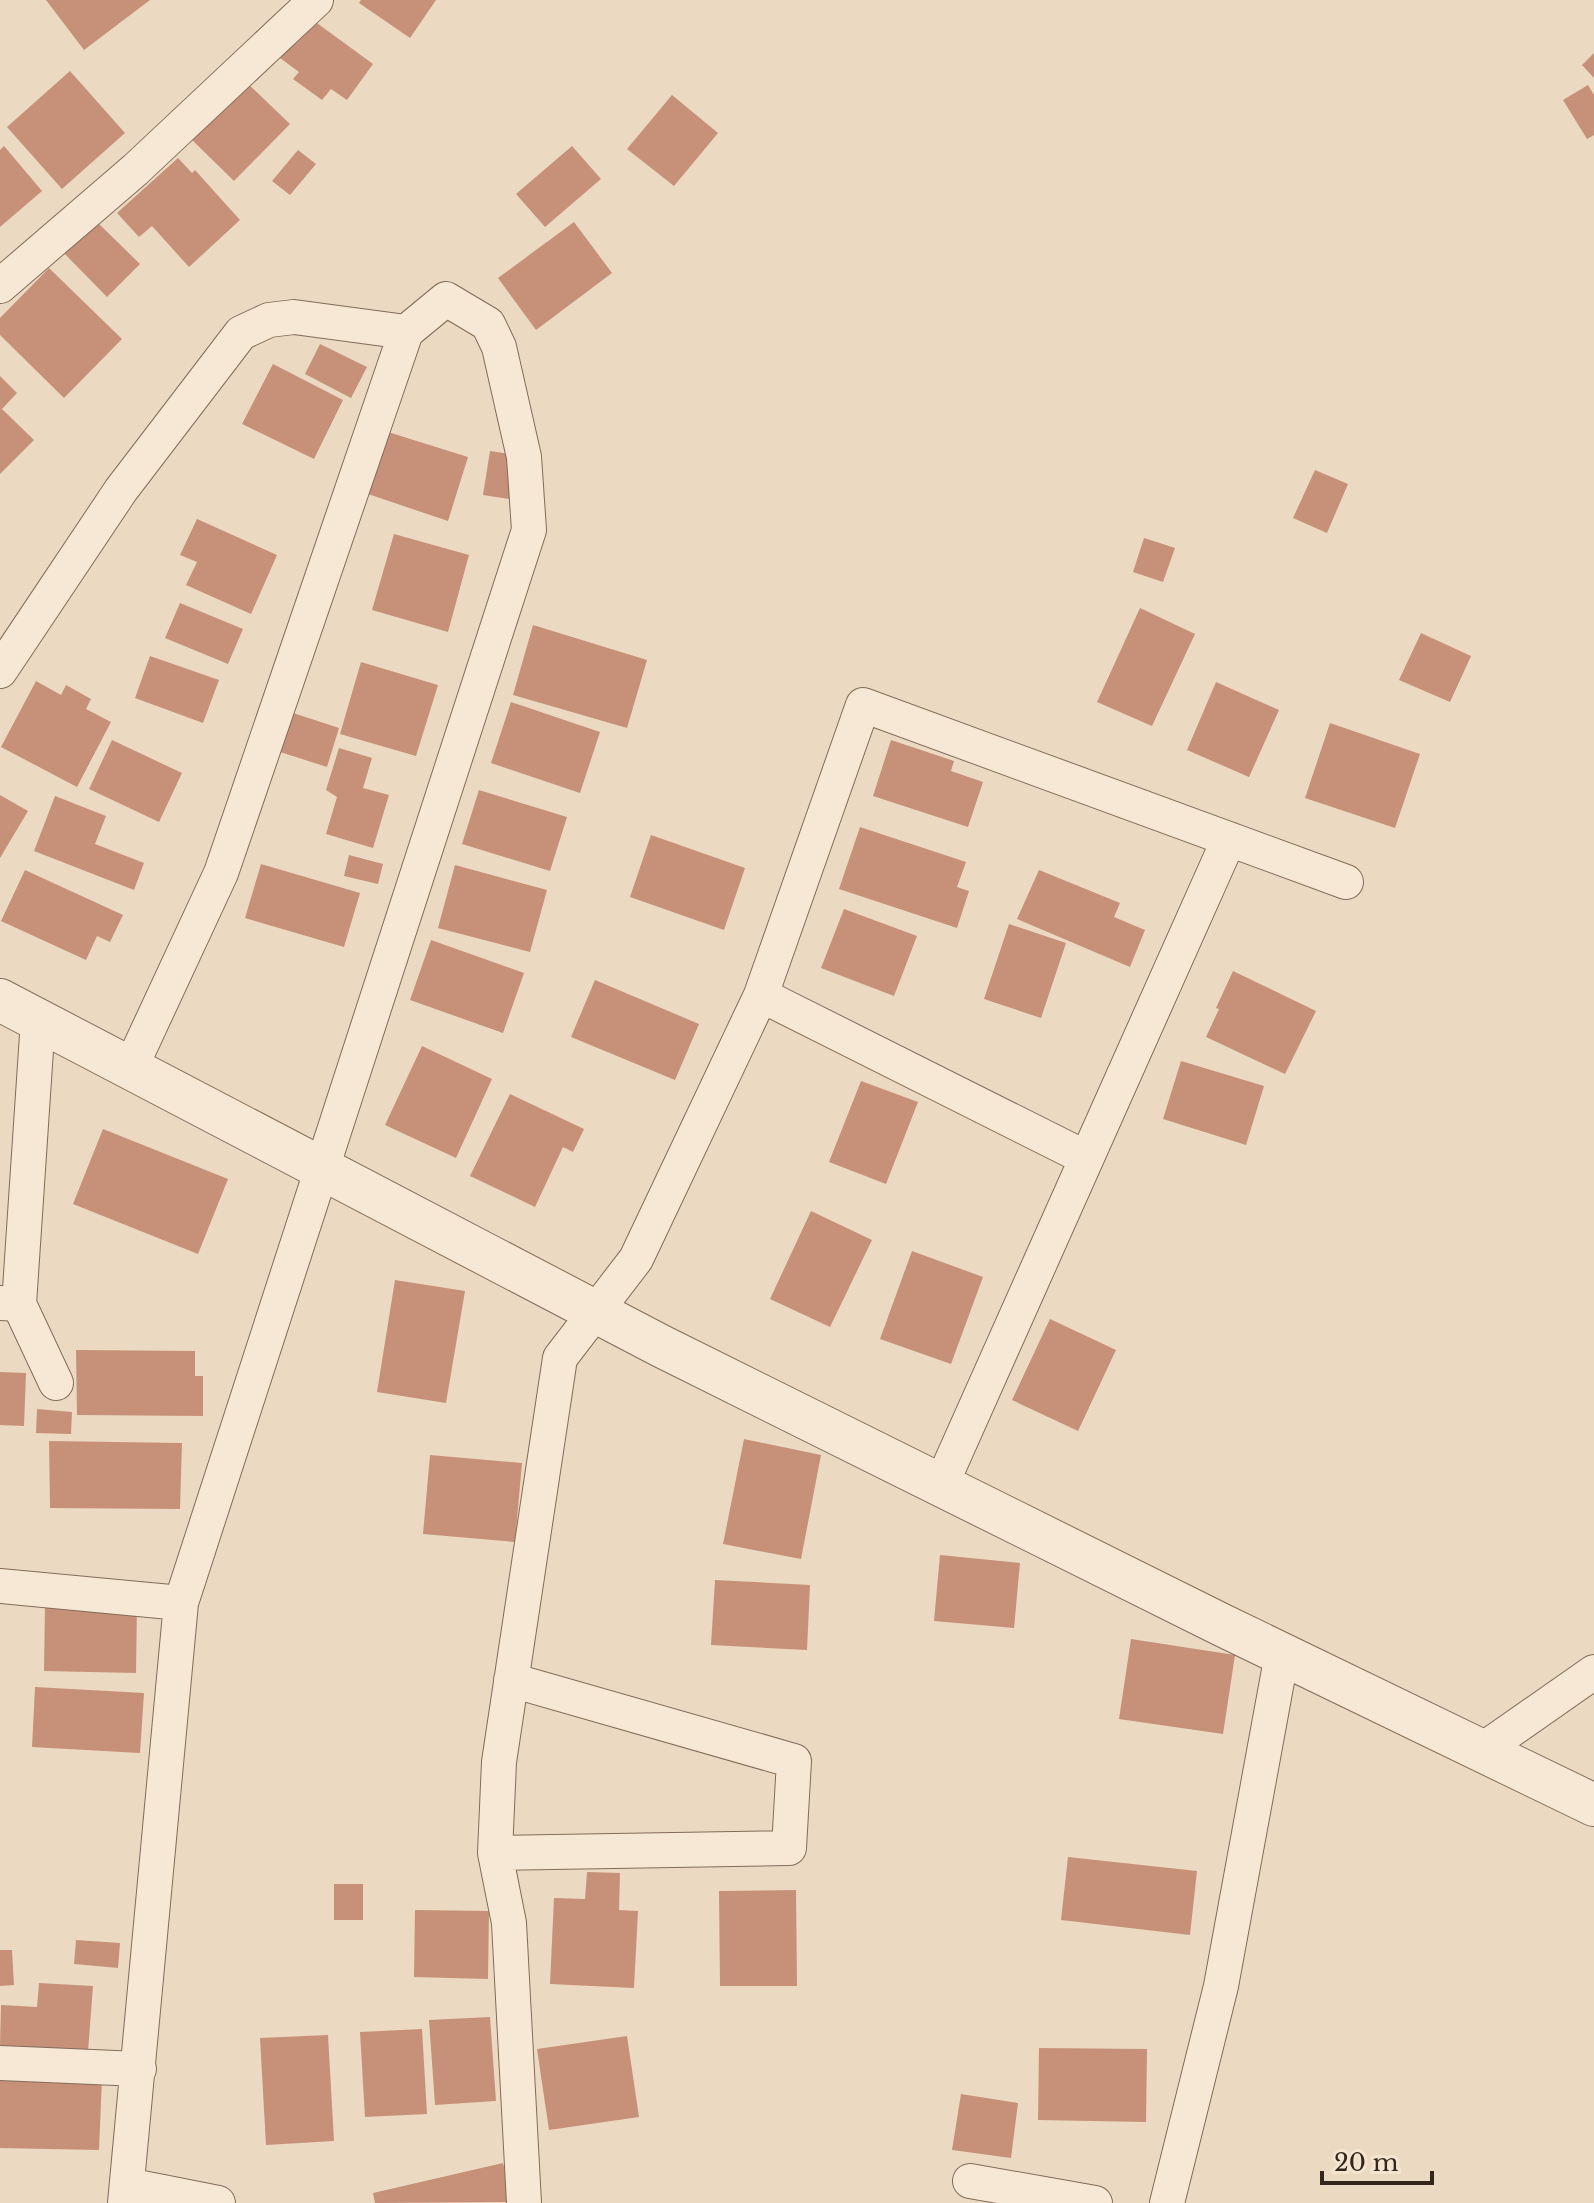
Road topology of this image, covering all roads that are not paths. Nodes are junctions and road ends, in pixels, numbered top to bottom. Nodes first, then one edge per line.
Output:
1 (316, 0) edge
2 (0, 286) edge
3 (406, 332) junction
4 (0, 671) edge
5 (1229, 839) junction
6 (1346, 882) dead end
7 (761, 995) junction
8 (0, 1000) edge
9 (38, 1020) junction
10 (130, 1069) junction
11 (1086, 1158) junction
12 (322, 1169) junction
13 (10, 1304) edge
14 (596, 1312) junction
15 (56, 1383) dead end
16 (941, 1485) junction
17 (0, 1586) edge
18 (181, 1603) junction
19 (1282, 1654) junction
20 (1594, 1672) edge
21 (511, 1680) junction
22 (1481, 1751) junction
23 (1594, 1805) edge
24 (495, 1853) junction
25 (0, 2063) edge
26 (139, 2069) junction
27 (970, 2181) dead end
28 (126, 2194) edge
29 (218, 2203) edge
30 (524, 2203) edge
31 (1095, 2203) edge
32 (1167, 2203) edge

1 - 2 street
3 - 4 street
3 - 10 street
3 - 12 street
5 - 6 street
5 - 7 street
5 - 11 street
7 - 11 street
7 - 14 street
8 - 9 street
9 - 10 street
9 - 13 street
10 - 12 street
11 - 16 street
12 - 14 street
12 - 18 street
13 - 15 street
14 - 16 street
14 - 21 street
16 - 19 street
17 - 18 street
18 - 26 street
19 - 22 street
19 - 32 street
20 - 22 street
21 - 24 street
21 - 24 street
22 - 23 street
24 - 30 street
25 - 26 street
26 - 28 street
27 - 31 street
28 - 29 street

